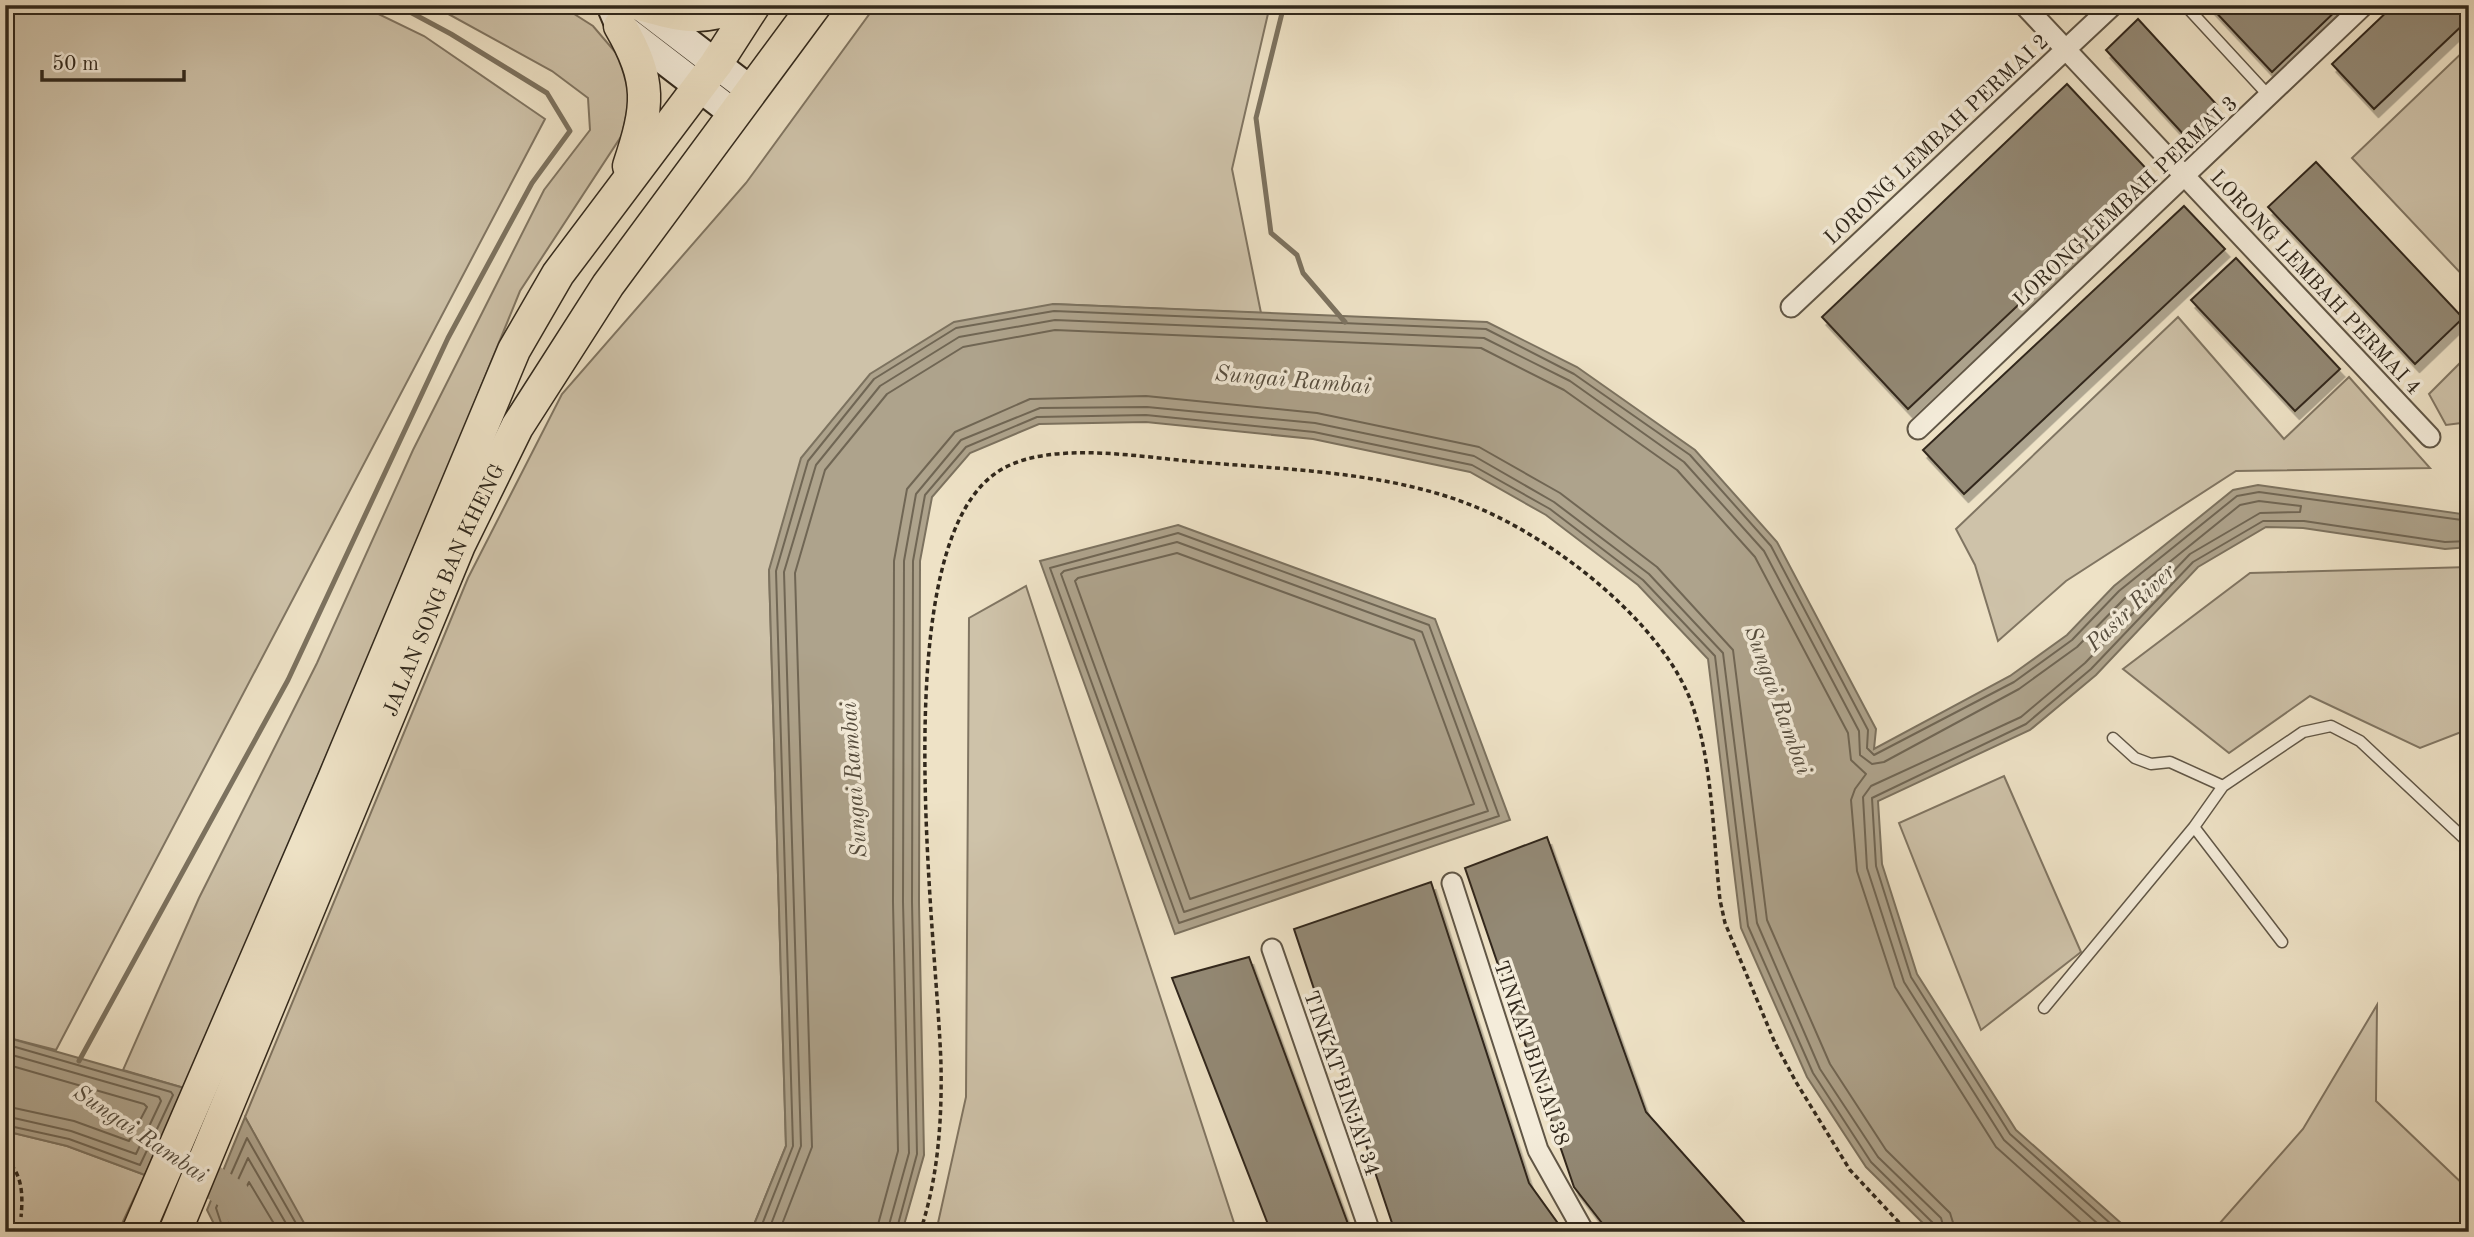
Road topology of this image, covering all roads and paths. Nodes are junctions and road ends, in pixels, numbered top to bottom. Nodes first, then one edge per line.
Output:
1 (740, 5) edge
2 (754, 5) edge
3 (815, 5) edge
4 (2024, 5) edge
5 (2113, 5) edge
6 (2185, 5) edge
7 (2364, 5) edge
8 (628, 10) edge
9 (2065, 50) junction
10 (707, 76) junction
11 (2269, 96) junction
12 (742, 102) junction
13 (2184, 176) junction
14 (623, 184) junction
15 (1791, 307) dead end
16 (1918, 429) dead end
17 (2430, 437) dead end
18 (2113, 738) dead end
19 (2223, 786) junction
20 (2194, 827) junction
21 (2469, 843) edge
22 (1451, 883) dead end
23 (2282, 942) dead end
24 (1272, 949) dead end
25 (2044, 1008) dead end
26 (5, 1159) edge
27 (21, 1217) dead end
28 (138, 1232) edge
29 (175, 1232) edge
30 (920, 1232) edge
31 (1370, 1232) edge
32 (1584, 1232) edge
33 (1908, 1232) edge

1 - 8 main road
2 - 10 main road, JALAN SONG BAN KHENG
3 - 12 main road, JALAN SONG BAN KHENG
4 - 9 street, LORONG LEMBAH PERMAI 4
5 - 9 street, LORONG LEMBAH PERMAI 2
6 - 11 lane
7 - 11 street, LORONG LEMBAH PERMAI 3
8 - 10 street
8 - 14 main road
9 - 13 street, LORONG LEMBAH PERMAI 4
9 - 15 street, LORONG LEMBAH PERMAI 2
10 - 12 street
10 - 14 main road, JALAN SONG BAN KHENG
11 - 13 street, LORONG LEMBAH PERMAI 3
12 - 29 main road, JALAN SONG BAN KHENG
13 - 16 street, LORONG LEMBAH PERMAI 3
13 - 17 street, LORONG LEMBAH PERMAI 4
14 - 28 main road, JALAN SONG BAN KHENG
18 - 19 lane
19 - 20 lane
19 - 21 lane
20 - 23 lane
20 - 25 lane
22 - 32 street, TINKAT BINJAI 38
24 - 31 street, TINKAT BINJAI 34
26 - 27 path
30 - 33 path

